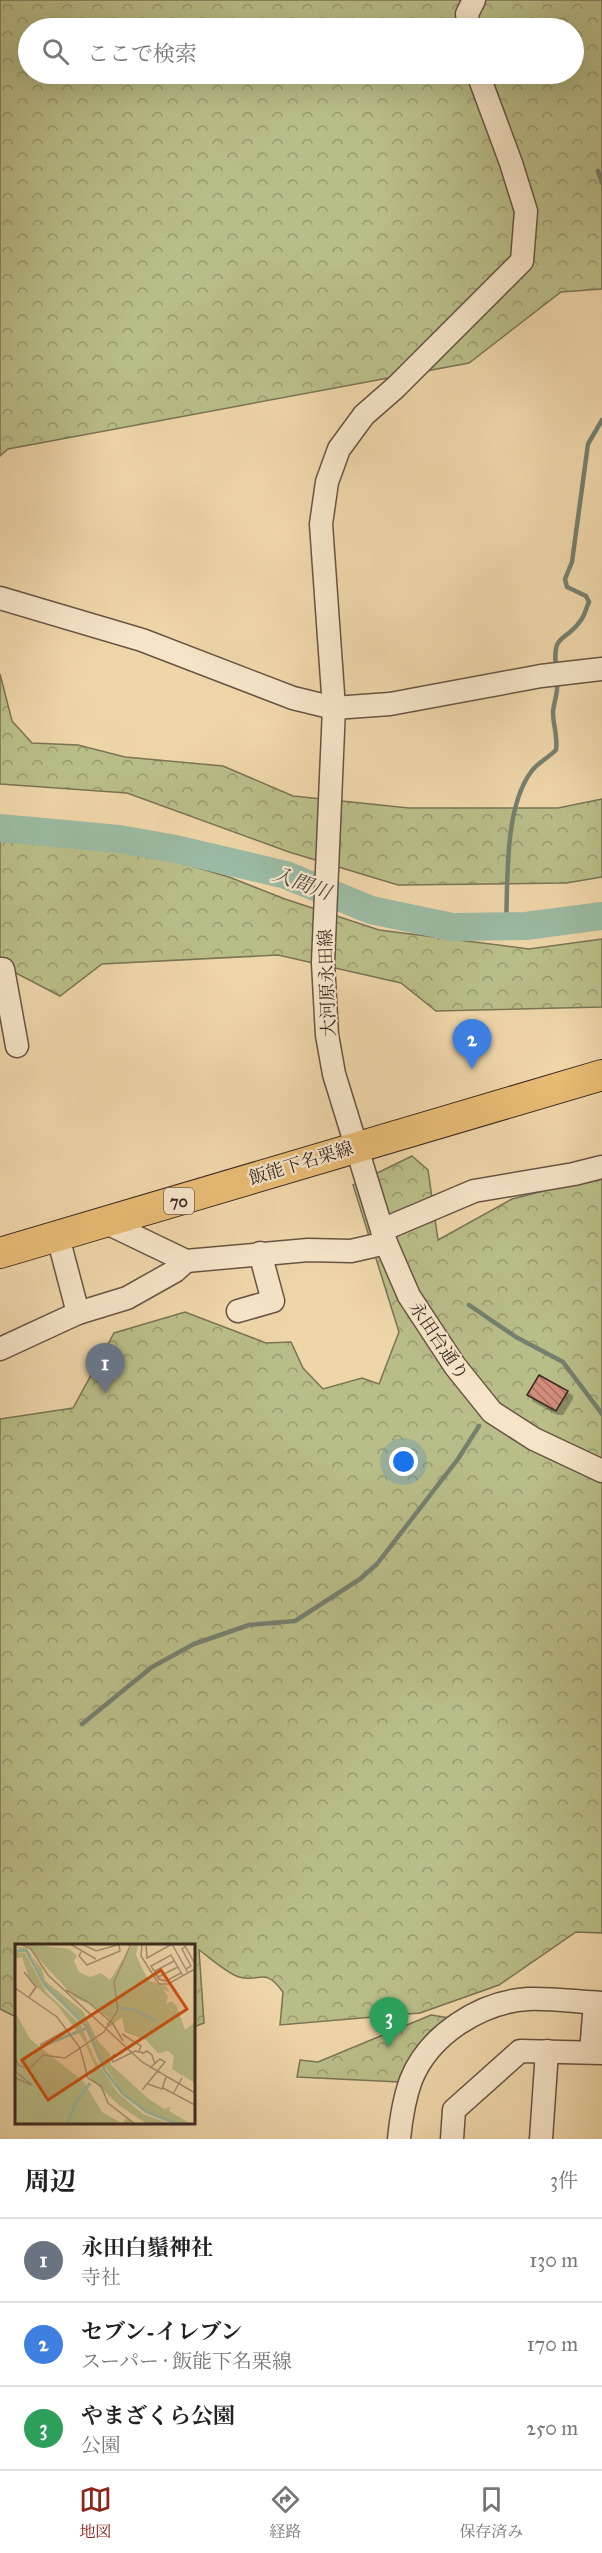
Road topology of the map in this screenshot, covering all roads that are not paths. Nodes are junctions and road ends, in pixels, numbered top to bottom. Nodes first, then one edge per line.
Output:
1 (474, 0) edge
2 (468, 18) edge
3 (482, 84) edge
4 (0, 598) edge
5 (602, 669) edge
6 (334, 708) junction
7 (0, 969) edge
8 (17, 1046) dead end
9 (602, 1076) edge
10 (356, 1146) junction
11 (602, 1167) edge
12 (107, 1223) junction
13 (384, 1236) junction
14 (58, 1237) junction
15 (0, 1253) edge
16 (260, 1253) junction
17 (186, 1261) junction
18 (238, 1311) dead end
19 (78, 1313) junction
20 (0, 1349) edge
21 (602, 1471) edge
22 (598, 2003) edge
23 (547, 2051) junction
24 (597, 2053) edge
25 (399, 2139) edge
26 (452, 2139) edge
27 (541, 2139) edge

1 - 2 street
3 - 6 street, 大河原永田線
4 - 6 street
5 - 6 street
6 - 10 street, 大河原永田線
7 - 8 street
9 - 10 main road, 飯能下名栗線 / 70
10 - 12 main road, 飯能下名栗線 / 70
10 - 13 street, 永田台通り
11 - 13 street
12 - 14 main road, 飯能下名栗線 / 70
12 - 17 street
13 - 16 street
13 - 21 street, 永田台通り
14 - 15 main road, 飯能下名栗線 / 70
14 - 19 street
16 - 17 street
16 - 18 street
17 - 19 street
19 - 20 street
22 - 24 street
22 - 25 street
23 - 24 street
23 - 26 street
23 - 27 street

